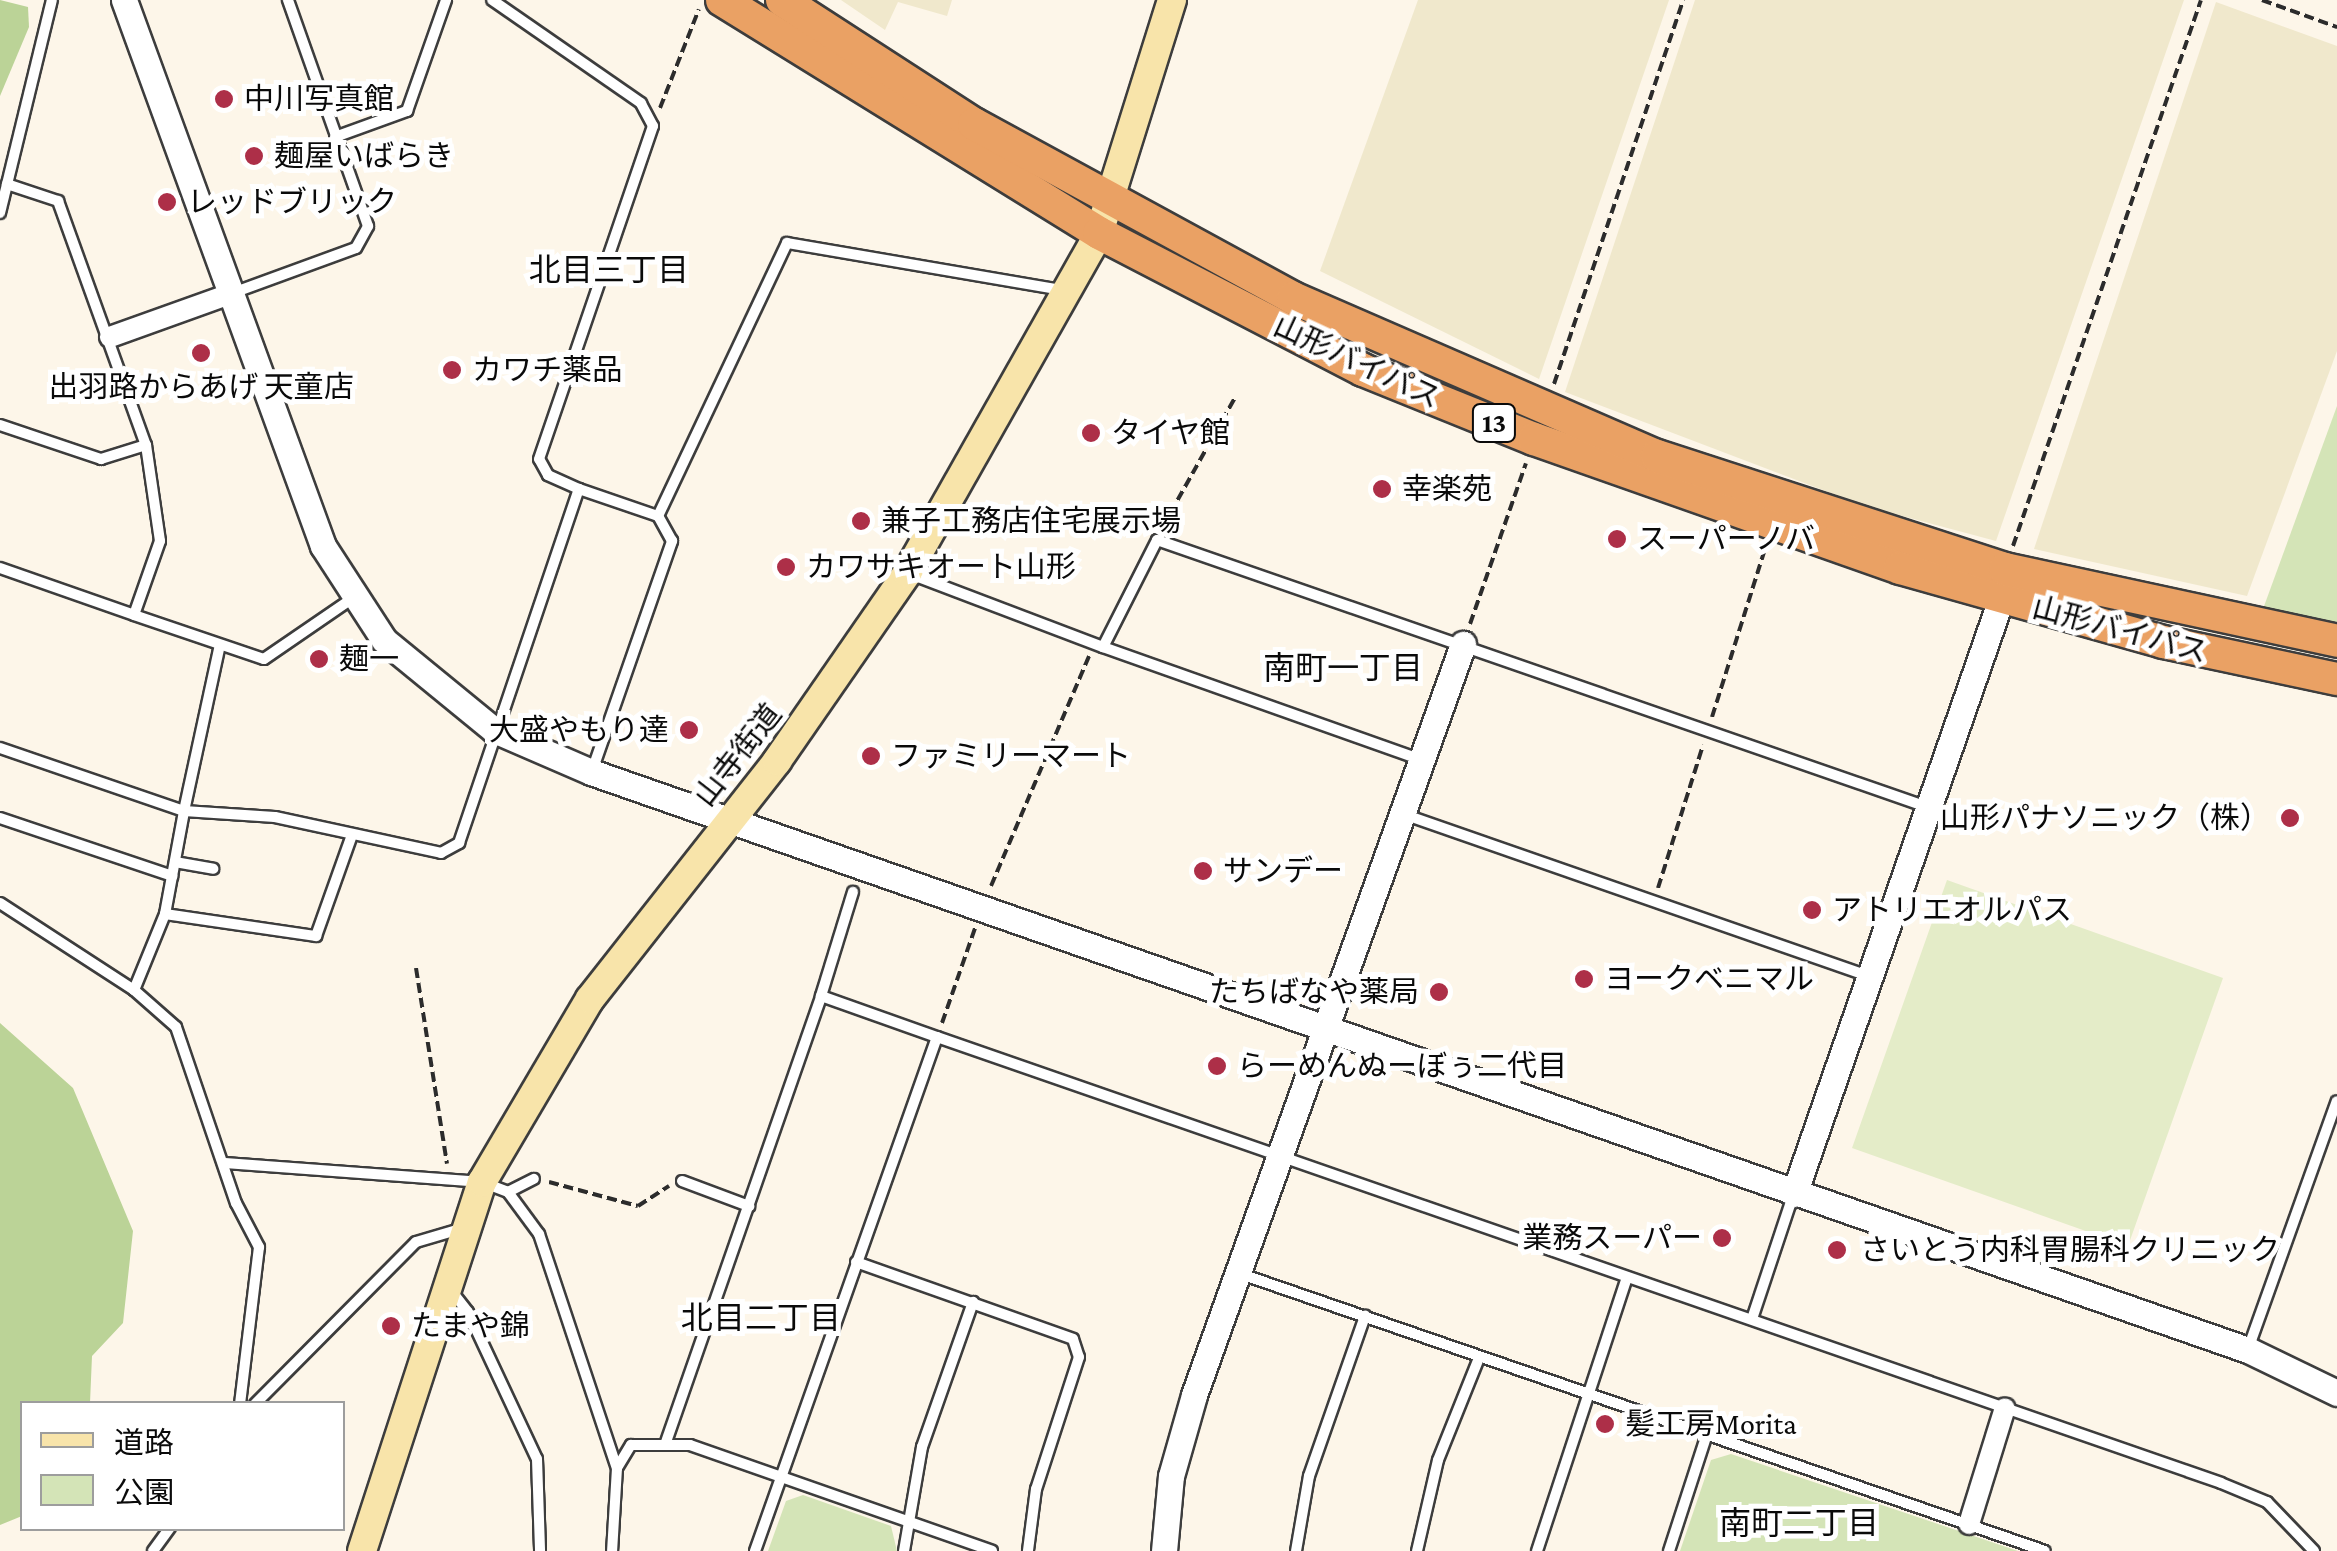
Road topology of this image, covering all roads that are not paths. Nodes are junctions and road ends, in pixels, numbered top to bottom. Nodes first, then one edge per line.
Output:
1 (52, 0) edge
2 (124, 0) edge
3 (288, 0) edge
4 (446, 0) edge
5 (492, 0) edge
6 (722, 0) edge
7 (782, 0) edge
8 (1172, 0) edge
9 (336, 137) junction
10 (7, 184) junction
11 (1114, 201) junction
12 (0, 213) edge
13 (1099, 234) junction
14 (1070, 292) junction
15 (230, 294) junction
16 (110, 337) junction
17 (1540, 424) junction
18 (0, 425) edge
19 (146, 444) junction
20 (579, 490) junction
21 (658, 516) junction
22 (0, 568) edge
23 (908, 574) junction
24 (2003, 584) junction
25 (353, 598) junction
26 (134, 615) junction
27 (2337, 641) edge
28 (1463, 644) junction
29 (220, 645) junction
30 (1098, 646) junction
31 (2337, 679) edge
32 (494, 730) junction
33 (0, 748) edge
34 (1425, 761) junction
35 (591, 772) junction
36 (1928, 807) junction
37 (184, 812) junction
38 (1406, 816) junction
39 (0, 818) edge
40 (730, 818) junction
41 (352, 835) junction
42 (175, 862) junction
43 (213, 869) dead end
44 (172, 876) junction
45 (853, 892) dead end
46 (0, 903) edge
47 (165, 914) junction
48 (1868, 976) junction
49 (134, 990) junction
50 (821, 996) junction
51 (1329, 1025) junction
52 (937, 1037) junction
53 (2337, 1101) edge
54 (1282, 1156) junction
55 (225, 1163) junction
56 (534, 1178) road end
57 (682, 1181) road end
58 (495, 1187) junction
59 (1794, 1194) junction
60 (748, 1206) junction
61 (466, 1227) junction
62 (856, 1262) junction
63 (1241, 1274) junction
64 (1627, 1277) junction
65 (447, 1285) junction
66 (973, 1302) junction
67 (1364, 1316) junction
68 (1752, 1319) junction
69 (2248, 1350) junction
70 (1479, 1358) junction
71 (2337, 1393) edge
72 (1588, 1394) junction
73 (240, 1401) edge
74 (259, 1401) edge
75 (2004, 1408) junction
76 (1707, 1434) junction
77 (666, 1442) junction
78 (617, 1468) junction
79 (780, 1478) junction
80 (905, 1521) junction
81 (1969, 1524) junction
82 (362, 1551) edge
83 (540, 1551) edge
84 (612, 1551) edge
85 (755, 1551) edge
86 (904, 1551) edge
87 (992, 1551) edge
88 (1028, 1551) edge
89 (1164, 1551) edge
90 (1296, 1551) edge
91 (1417, 1551) edge
92 (1537, 1551) edge
93 (1669, 1551) edge
94 (2045, 1551) edge
95 (2314, 1551) edge

1 - 10 lane
2 - 15 street
3 - 9 lane
4 - 9 lane
5 - 20 lane
6 - 13 highway, 山形バイパス / 13
7 - 11 highway, 山形バイパス / 13
8 - 11 main road, 山寺街道
9 - 15 lane
10 - 12 lane
10 - 16 lane
11 - 13 main road, 山寺街道
11 - 17 highway, 山形バイパス / 13
13 - 14 main road, 山寺街道
13 - 17 highway, 山形バイパス / 13
14 - 21 lane
14 - 23 main road, 山寺街道
15 - 16 street
15 - 25 street
16 - 19 lane
17 - 24 highway, 山形バイパス / 13
17 - 24 highway, 山形バイパス / 13
18 - 19 lane
19 - 26 lane
20 - 21 lane
20 - 32 lane
21 - 35 lane
22 - 26 lane
23 - 30 lane
23 - 40 main road, 山寺街道
24 - 27 highway, 山形バイパス / 13
24 - 31 highway, 山形バイパス / 13
24 - 36 street
25 - 29 lane
25 - 32 street
26 - 29 lane
28 - 30 lane
28 - 34 street
28 - 36 lane
29 - 37 lane
30 - 34 lane
32 - 35 street
32 - 41 lane
33 - 37 lane
34 - 38 street
35 - 40 street
36 - 48 street
37 - 41 lane
37 - 42 lane
38 - 48 lane
38 - 51 street
39 - 44 lane
40 - 51 street
40 - 58 main road, 山寺街道
41 - 47 lane
42 - 43 lane
42 - 44 lane
44 - 47 lane
45 - 50 lane
46 - 49 lane
47 - 49 lane
48 - 59 street
49 - 55 lane
50 - 52 lane
50 - 60 lane
51 - 54 street
51 - 59 street
52 - 54 lane
52 - 62 lane
53 - 69 lane
54 - 63 street
54 - 64 lane
55 - 58 lane
55 - 73 lane
56 - 58 lane
57 - 60 lane
58 - 61 main road, 山寺街道
58 - 78 lane
59 - 68 lane
59 - 69 street
60 - 77 lane
61 - 65 main road, 山寺街道
61 - 74 lane
62 - 66 lane
62 - 79 lane
63 - 67 lane
63 - 89 street
64 - 68 lane
64 - 72 lane
65 - 82 main road, 山寺街道
65 - 83 lane
66 - 80 lane
66 - 88 lane
67 - 70 lane
67 - 90 lane
68 - 75 lane
69 - 71 street
70 - 72 lane
70 - 91 lane
72 - 76 lane
72 - 92 lane
75 - 81 street
75 - 95 lane
76 - 81 lane
76 - 93 lane
77 - 78 lane
77 - 79 lane
78 - 84 lane
79 - 80 lane
79 - 85 lane
80 - 86 lane
80 - 87 lane
81 - 94 lane

